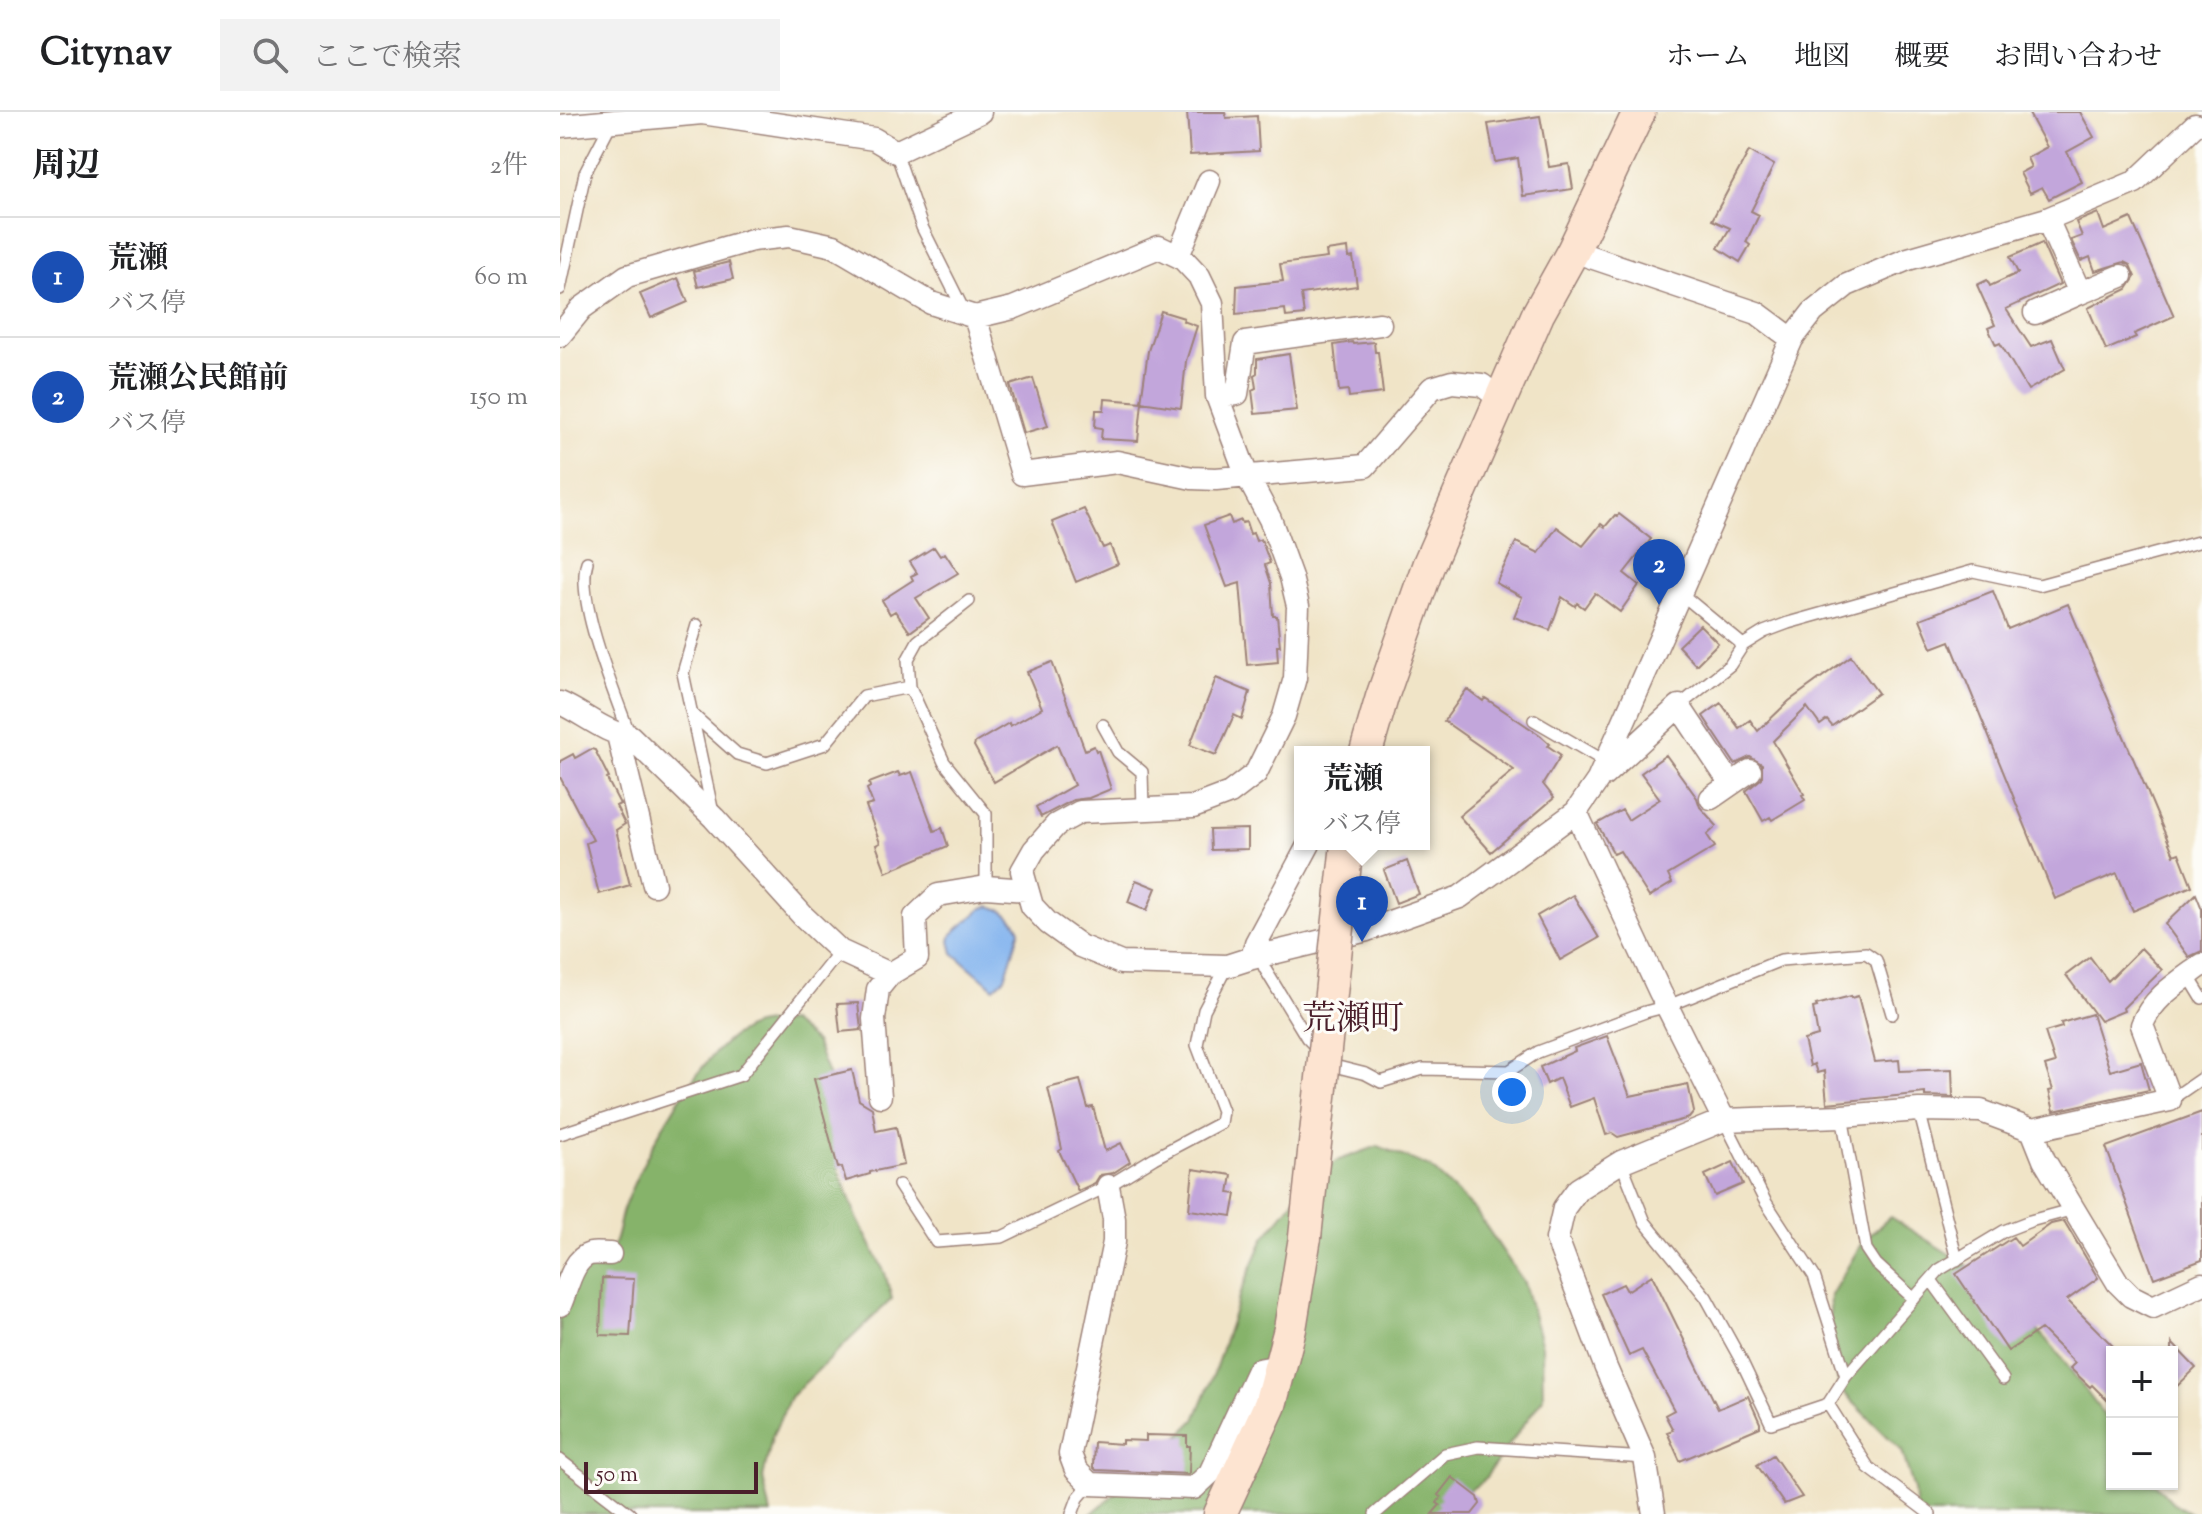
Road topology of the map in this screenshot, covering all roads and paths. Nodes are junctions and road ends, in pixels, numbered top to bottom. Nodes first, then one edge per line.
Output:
1 (702, 112) edge
2 (980, 112) edge
3 (1639, 112) edge
4 (2195, 122) edge
5 (611, 123) junction
6 (560, 126) edge
7 (896, 152) junction
8 (1209, 181) dead end
9 (2047, 219) junction
10 (1573, 251) junction
11 (1178, 256) junction
12 (2121, 276) dead end
13 (560, 289) edge
14 (2080, 293) junction
15 (2035, 313) dead end
16 (970, 315) junction
17 (1380, 324) dead end
18 (560, 335) edge
19 (1792, 339) junction
20 (1217, 396) junction
21 (1500, 399) junction
22 (1247, 476) junction
23 (2202, 541) edge
24 (587, 562) dead end
25 (1679, 592) junction
26 (969, 601) dead end
27 (697, 625) dead end
28 (1743, 645) junction
29 (910, 687) junction
30 (560, 703) edge
31 (1679, 706) junction
32 (692, 714) junction
33 (1534, 720) dead end
34 (1103, 725) dead end
35 (624, 736) junction
36 (1368, 746) edge
37 (1602, 771) junction
38 (1750, 771) dead end
39 (1731, 784) junction
40 (1711, 798) dead end
41 (1143, 809) junction
42 (1576, 812) junction
43 (714, 818) junction
44 (1306, 850) edge
45 (1346, 850) edge
46 (654, 885) dead end
47 (986, 887) junction
48 (1026, 890) junction
49 (840, 951) junction
50 (1256, 957) junction
51 (1227, 966) junction
52 (2195, 970) edge
53 (890, 974) junction
54 (2202, 998) edge
55 (1668, 1006) junction
56 (1892, 1014) dead end
57 (2202, 1078) edge
58 (880, 1096) dead end
59 (2170, 1100) junction
60 (1919, 1110) junction
61 (1842, 1116) junction
62 (1724, 1120) junction
63 (2032, 1130) junction
64 (560, 1134) edge
65 (1621, 1162) junction
66 (899, 1185) dead end
67 (1108, 1186) junction
68 (2074, 1209) junction
69 (610, 1254) dead end
70 (1957, 1260) junction
71 (1931, 1280) junction
72 (2202, 1284) edge
73 (1914, 1299) junction
74 (560, 1305) edge
75 (1280, 1366) junction
76 (1846, 1376) junction
77 (2003, 1379) dead end
78 (1828, 1404) junction
79 (1645, 1458) junction
80 (560, 1460) edge
81 (1090, 1484) junction
82 (630, 1514) edge
83 (1072, 1514) edge
84 (1220, 1514) edge
85 (1375, 1514) edge
86 (1654, 1514) edge
87 (1930, 1514) edge

1 - 5 street
1 - 7 street
2 - 7 street
3 - 10 street
4 - 9 street
5 - 6 street
5 - 13 lane
7 - 16 lane
8 - 11 street
9 - 14 street
9 - 19 street
10 - 19 street
10 - 21 street
11 - 16 street
11 - 20 street
12 - 14 street
14 - 15 street
16 - 18 street
16 - 22 street
17 - 20 street
19 - 25 street
20 - 22 street
21 - 22 street
21 - 36 street
22 - 41 street
23 - 28 lane
24 - 35 lane
25 - 28 lane
25 - 37 street
26 - 29 lane
27 - 32 lane
28 - 31 lane
29 - 32 lane
29 - 47 lane
30 - 35 street
31 - 37 street
31 - 39 street
32 - 43 lane
33 - 37 lane
34 - 41 lane
35 - 43 street
35 - 46 street
37 - 42 street
38 - 39 street
39 - 40 street
41 - 48 street
42 - 50 street
42 - 55 street
43 - 49 street
44 - 50 street
45 - 75 street, bridge
47 - 48 street
47 - 53 street
48 - 51 street
49 - 53 street
49 - 64 lane
50 - 51 street
50 - 55 lane
51 - 67 lane
52 - 54 lane
52 - 59 street
53 - 58 street
55 - 56 lane
55 - 62 street
57 - 59 lane
59 - 63 street
60 - 61 street
60 - 63 street
60 - 70 lane
61 - 62 street
61 - 73 lane
62 - 65 street
62 - 76 lane
63 - 68 street
65 - 78 lane
65 - 79 street
66 - 67 lane
67 - 81 street
68 - 70 lane
68 - 72 street
69 - 74 street
70 - 71 lane
71 - 73 lane
71 - 77 lane
73 - 76 lane
75 - 81 street
75 - 84 street
76 - 78 lane
78 - 87 lane
79 - 85 lane
79 - 86 street
80 - 82 lane
81 - 83 lane

